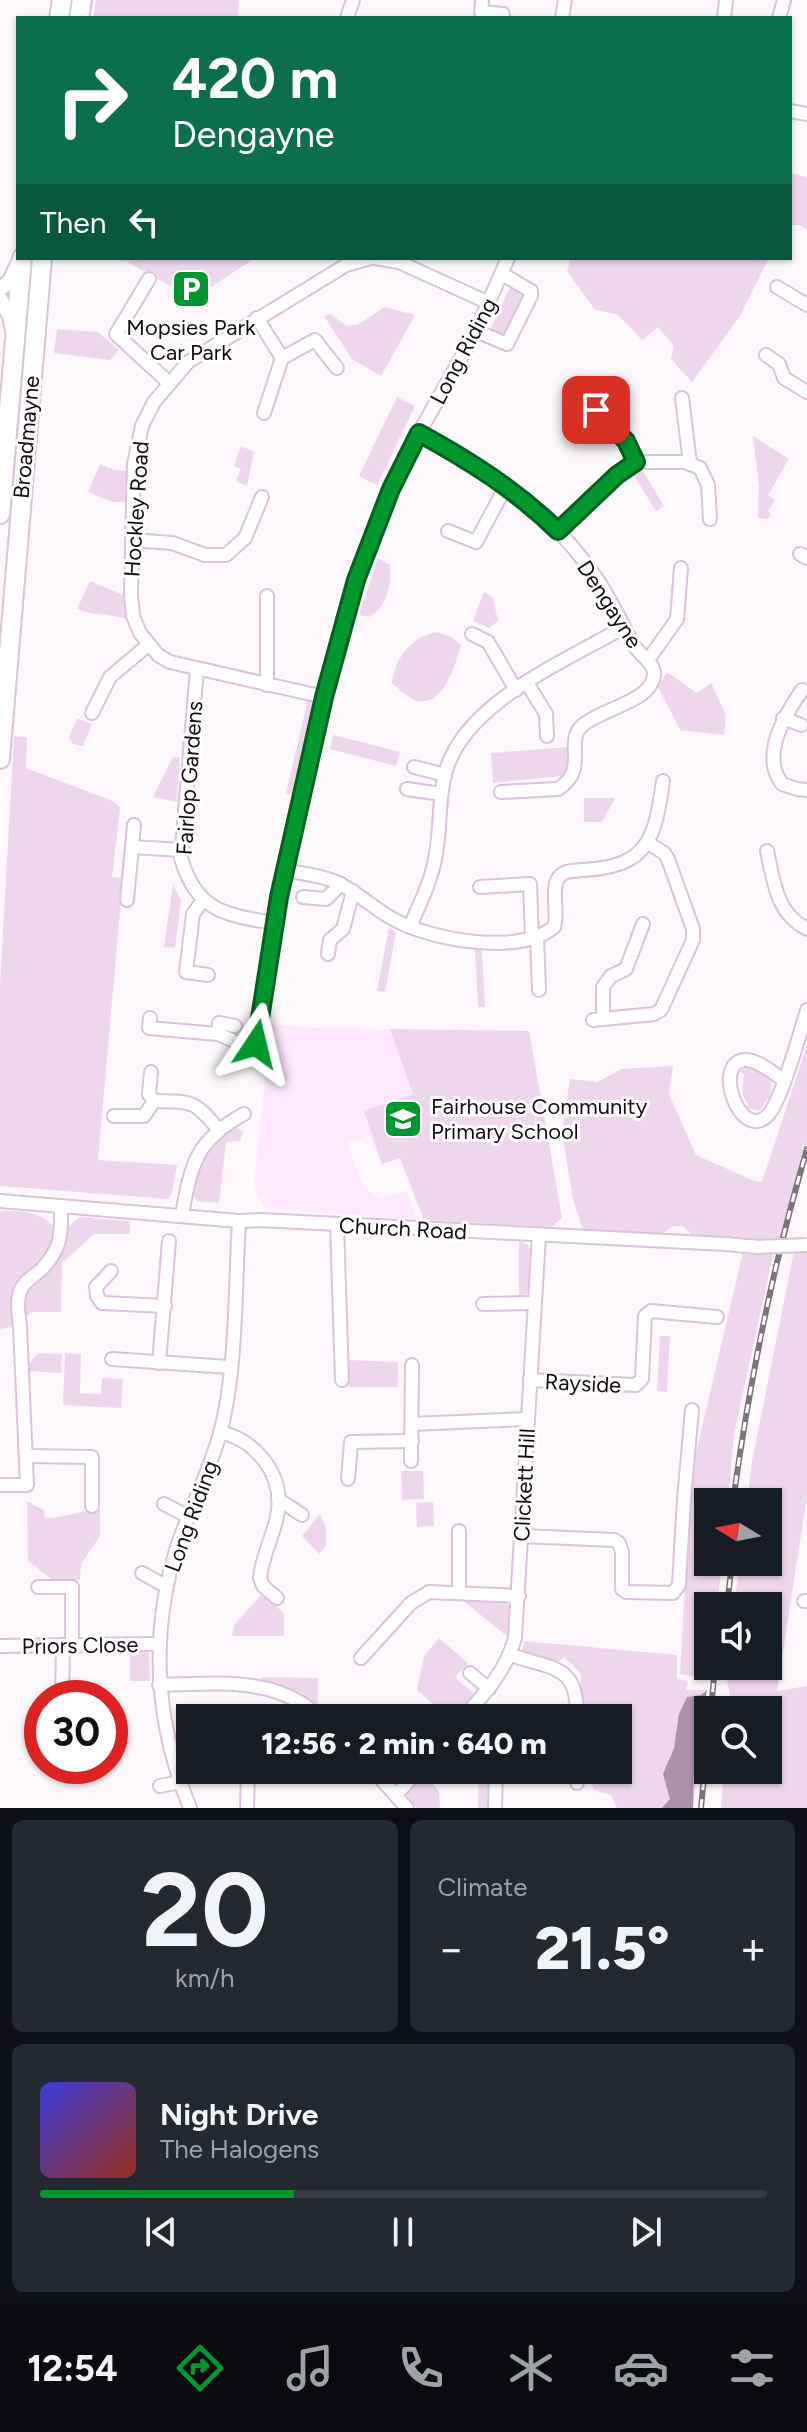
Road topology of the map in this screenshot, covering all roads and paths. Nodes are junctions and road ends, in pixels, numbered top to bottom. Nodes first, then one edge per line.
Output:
1 (482, 0) edge
2 (503, 14) dead end
3 (20, 260) edge
4 (21, 260) edge
5 (42, 260) edge
6 (351, 260) edge
7 (386, 260) edge
8 (507, 260) edge
9 (502, 274) junction
10 (149, 279) dead end
11 (777, 287) dead end
12 (0, 289) edge
13 (0, 299) edge
14 (489, 303) junction
15 (807, 305) edge
16 (257, 318) junction
17 (476, 331) junction
18 (13, 350) junction
19 (766, 355) dead end
20 (282, 358) junction
21 (337, 368) dead end
22 (168, 382) junction
23 (807, 392) edge
24 (582, 395) dead end
25 (682, 398) dead end
26 (264, 413) dead end
27 (419, 433) junction
28 (636, 462) junction
29 (690, 463) junction
30 (506, 486) junction
31 (262, 497) dead end
32 (0, 514) edge
33 (710, 519) dead end
34 (448, 531) dead end
35 (558, 531) junction
36 (132, 540) junction
37 (681, 568) dead end
38 (267, 596) dead end
39 (624, 627) junction
40 (472, 634) dead end
41 (148, 645) junction
42 (648, 660) junction
43 (197, 669) junction
44 (267, 685) junction
45 (521, 686) junction
46 (802, 690) dead end
47 (324, 697) junction
48 (92, 713) dead end
49 (783, 718) junction
50 (801, 725) dead end
51 (547, 736) dead end
52 (0, 759) edge
53 (414, 767) dead end
54 (445, 775) junction
55 (663, 781) dead end
56 (407, 789) dead end
57 (807, 790) edge
58 (501, 792) dead end
59 (441, 794) junction
60 (134, 825) dead end
61 (648, 843) junction
62 (132, 847) junction
63 (181, 850) junction
64 (767, 851) dead end
65 (285, 870) junction
66 (480, 887) dead end
67 (347, 888) junction
68 (303, 897) dead end
69 (127, 900) dead end
70 (203, 900) junction
71 (274, 923) junction
72 (643, 924) dead end
73 (407, 926) junction
74 (807, 929) edge
75 (535, 938) junction
76 (328, 954) dead end
77 (208, 975) dead end
78 (539, 990) dead end
79 (807, 1010) edge
80 (150, 1018) dead end
81 (235, 1026) dead end
82 (218, 1034) junction
83 (151, 1072) dead end
84 (784, 1080) junction
85 (154, 1101) junction
86 (244, 1114) dead end
87 (114, 1116) dead end
88 (218, 1129) junction
89 (1, 1202) edge
90 (61, 1207) junction
91 (182, 1215) junction
92 (239, 1221) junction
93 (337, 1224) junction
94 (539, 1235) junction
95 (169, 1241) dead end
96 (807, 1245) edge
97 (111, 1271) dead end
98 (535, 1303) junction
99 (483, 1304) dead end
100 (165, 1306) junction
101 (717, 1317) dead end
102 (112, 1359) dead end
103 (159, 1363) junction
104 (412, 1365) dead end
105 (229, 1367) junction
106 (342, 1380) dead end
107 (530, 1380) junction
108 (692, 1410) dead end
109 (528, 1419) junction
110 (412, 1424) junction
111 (220, 1432) junction
112 (412, 1441) junction
113 (28, 1456) junction
114 (411, 1461) dead end
115 (348, 1479) dead end
116 (0, 1485) edge
117 (278, 1499) junction
118 (164, 1504) dead end
119 (92, 1506) dead end
120 (302, 1515) dead end
121 (189, 1517) junction
122 (459, 1531) dead end
123 (521, 1536) junction
124 (142, 1573) dead end
125 (38, 1587) dead end
126 (167, 1587) junction
127 (459, 1592) junction
128 (519, 1596) junction
129 (277, 1598) dead end
130 (67, 1644) junction
131 (159, 1644) junction
132 (0, 1646) edge
133 (511, 1655) junction
134 (361, 1658) dead end
135 (470, 1673) dead end
136 (64, 1680) edge
137 (159, 1685) junction
138 (489, 1689) junction
139 (301, 1703) edge
140 (476, 1704) edge
141 (577, 1704) edge
142 (176, 1768) edge
143 (176, 1783) edge
144 (181, 1784) edge
145 (248, 1784) edge
146 (387, 1784) edge
147 (406, 1784) edge
148 (496, 1784) edge
149 (160, 1786) dead end
150 (397, 1794) junction
151 (190, 1808) edge
152 (247, 1808) edge
153 (407, 1808) edge
154 (495, 1808) edge

1 - 2 street
3 - 12 street
4 - 18 main road, Broadmayne
5 - 52 main road, Broadmayne
6 - 16 street, Hockley Road
7 - 14 street, Hockley Road
8 - 9 street, Long Riding
9 - 14 street, Long Riding
9 - 17 street
10 - 22 street
11 - 15 street
13 - 18 street
14 - 17 street, Long Riding
16 - 20 street
16 - 22 street, Hockley Road
17 - 27 street, Long Riding
18 - 32 main road, Broadmayne
19 - 23 street
20 - 21 street
20 - 26 street
22 - 36 street, Hockley Road
24 - 28 street
25 - 29 street
27 - 30 street, Dengayne
27 - 47 street, Long Riding
28 - 29 street
28 - 35 street
29 - 33 street
30 - 34 street
30 - 35 street, Dengayne
31 - 36 street
35 - 39 street, Dengayne
36 - 41 street, Hockley Road
37 - 42 street, Dengayne
38 - 44 street
39 - 42 street, Dengayne
39 - 45 street
40 - 45 street
41 - 43 street
41 - 48 street
42 - 58 street, Dengayne
43 - 44 street
43 - 63 street, Fairlop Gardens
44 - 47 street
45 - 51 street
45 - 54 street
46 - 49 street
47 - 65 street, Long Riding
49 - 50 street
49 - 57 street
53 - 54 street
54 - 59 street
55 - 61 street
56 - 59 street
59 - 73 street
60 - 62 street
61 - 72 street
61 - 75 street
62 - 63 street
62 - 69 street
63 - 70 street, Fairlop Gardens
64 - 74 street
65 - 67 street
65 - 71 street, Long Riding
66 - 75 street
67 - 68 street
67 - 73 street
67 - 76 street
70 - 71 street
70 - 77 street
71 - 82 street, Long Riding
73 - 75 street
75 - 78 street
79 - 84 street
80 - 82 street
81 - 82 street
83 - 85 street
84 - 84 street
85 - 87 street
85 - 88 street
86 - 88 street
88 - 91 street
89 - 90 street, Church Road
90 - 91 street, Church Road
90 - 113 street
91 - 92 street, Church Road
92 - 93 street, Church Road
92 - 105 street, Long Riding
93 - 94 street, Church Road
93 - 106 street
94 - 96 street, Church Road, bridge
94 - 98 street, Clickett Hill
95 - 100 street
97 - 100 street
98 - 99 street
98 - 107 street, Clickett Hill
100 - 103 street
101 - 107 street, Rayside
102 - 103 street
103 - 105 street
104 - 110 street
105 - 111 street, Long Riding
107 - 109 street, Clickett Hill
108 - 123 street
109 - 110 street
109 - 123 street, Clickett Hill
110 - 112 street
111 - 117 street
111 - 121 street, Long Riding
112 - 114 street
112 - 115 street
113 - 116 street
113 - 119 street
117 - 120 street
117 - 129 street
118 - 121 street
121 - 126 street, Long Riding
122 - 127 street
123 - 128 street, Clickett Hill
124 - 126 street
125 - 130 street
126 - 131 street, Long Riding
127 - 128 street
127 - 134 street
128 - 133 street, Clickett Hill
130 - 131 street, Priors Close
130 - 132 street, Priors Close
130 - 136 street
131 - 137 street, Long Riding
133 - 138 street, Clickett Hill
133 - 141 street
135 - 138 street
137 - 139 street
137 - 142 street, Long Riding
138 - 140 street, Clickett Hill
143 - 149 street
144 - 151 street, Long Riding
145 - 152 street
146 - 150 street
147 - 150 street
148 - 154 street
150 - 153 street

